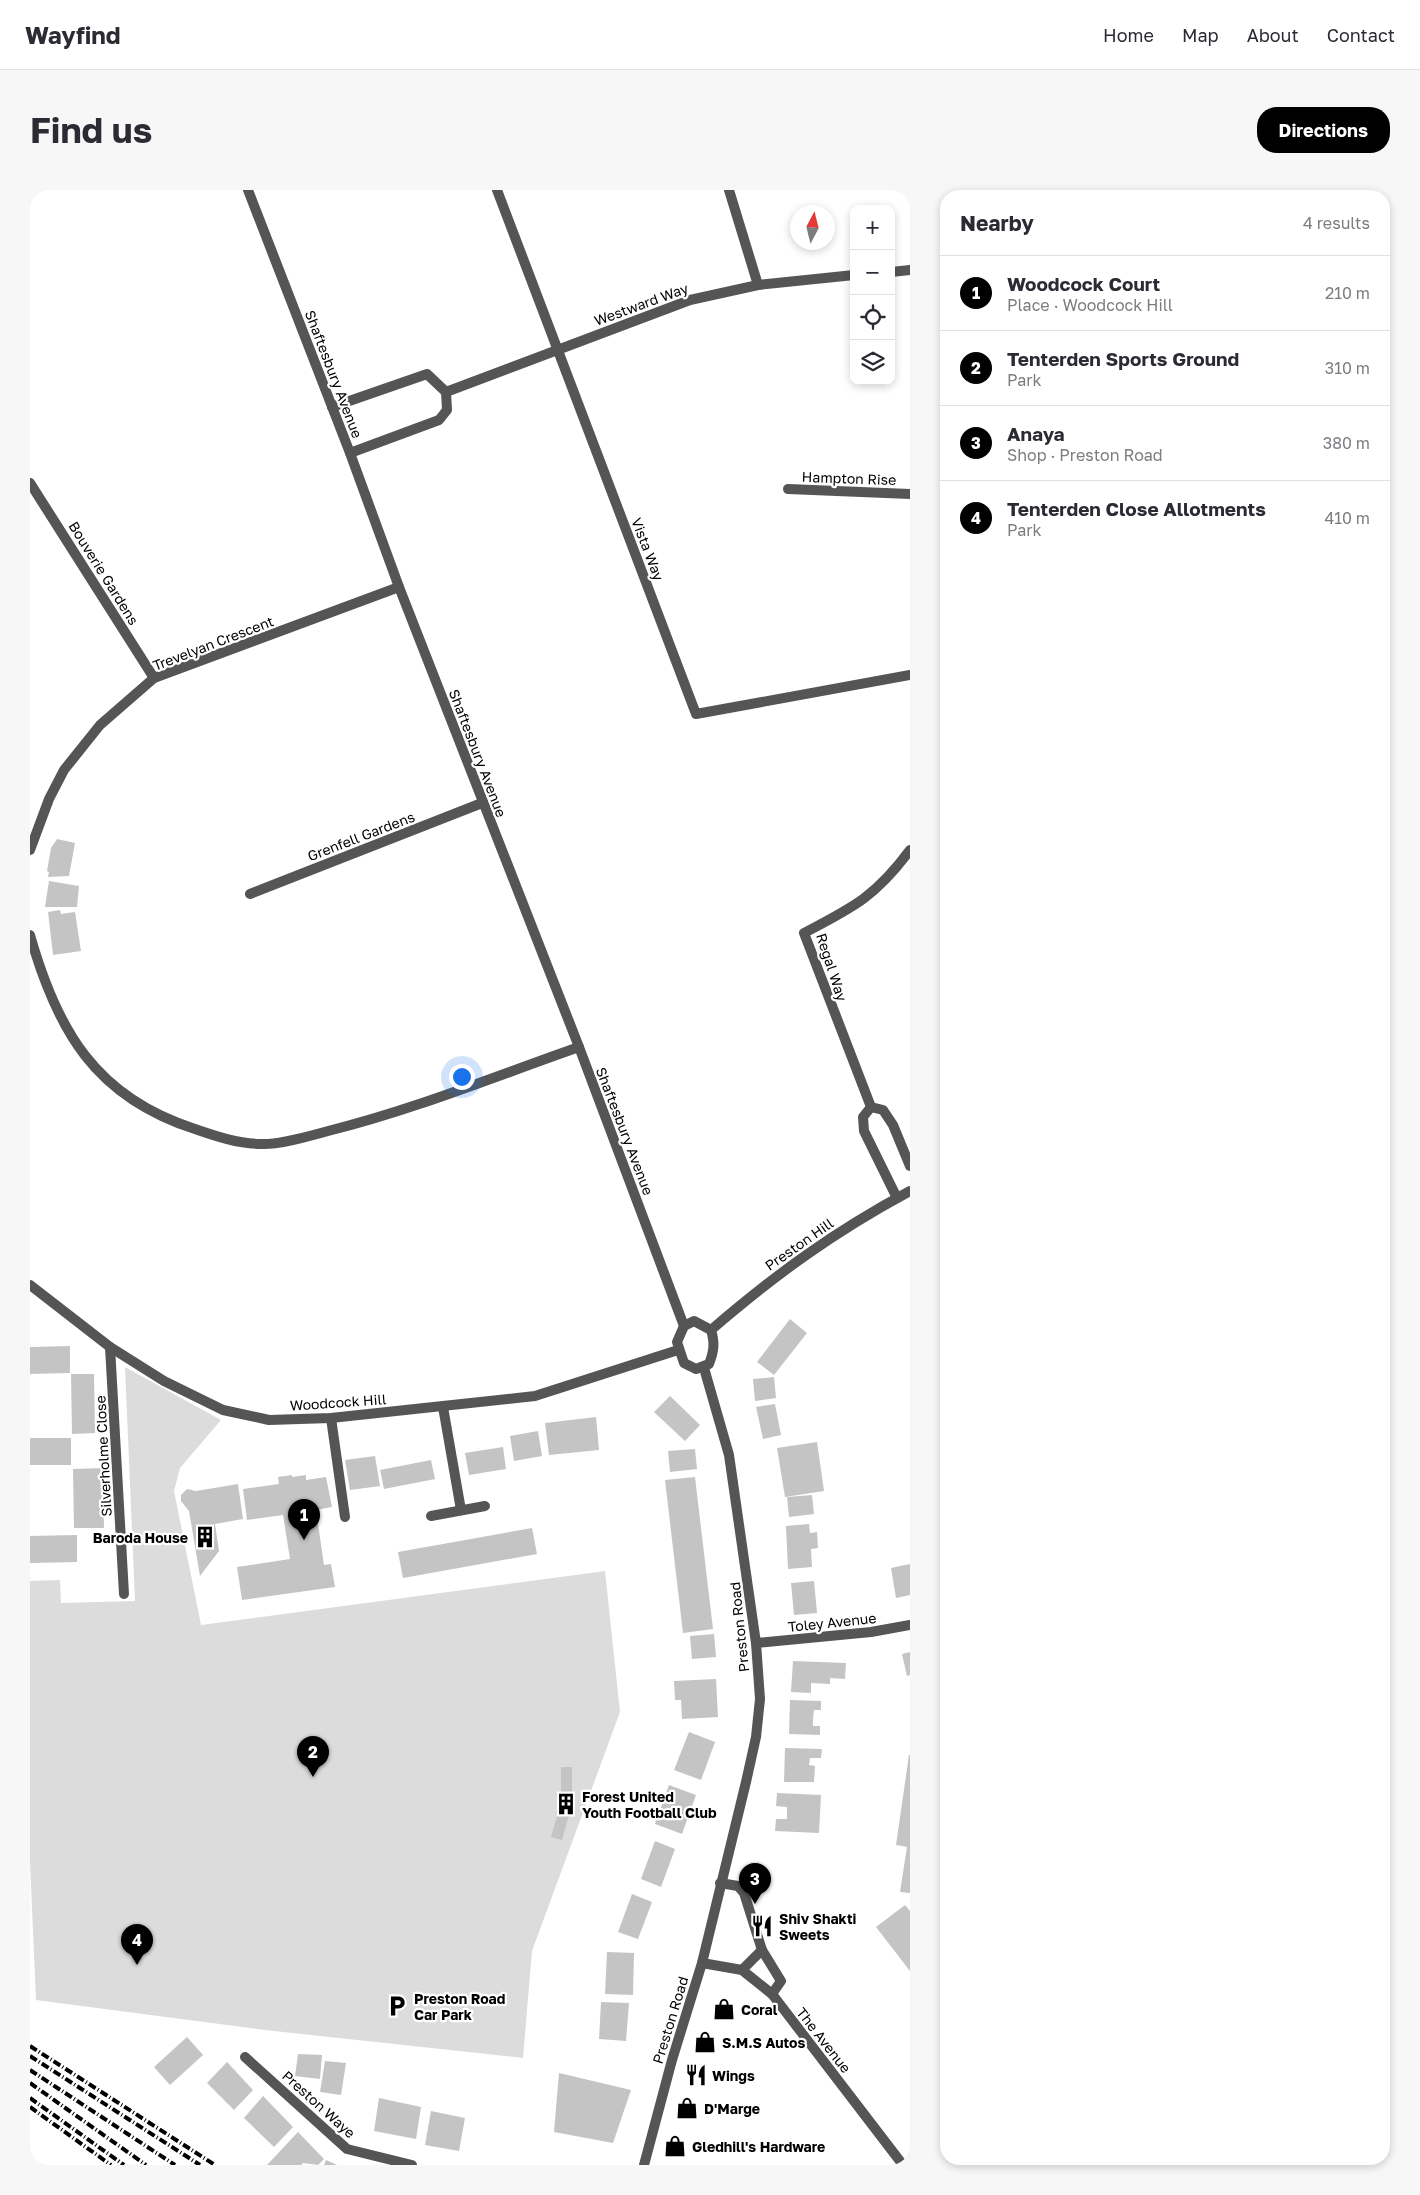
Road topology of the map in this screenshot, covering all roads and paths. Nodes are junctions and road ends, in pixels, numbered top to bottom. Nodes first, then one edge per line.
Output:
1 (248, 190) edge
2 (497, 190) edge
3 (729, 190) edge
4 (910, 270) edge
5 (895, 272) edge
6 (850, 276) edge
7 (758, 285) junction
8 (557, 350) junction
9 (446, 392) junction
10 (332, 407) junction
11 (350, 453) junction
12 (30, 483) edge
13 (788, 489) dead end
14 (910, 494) edge
15 (399, 587) junction
16 (910, 675) edge
17 (154, 678) junction
18 (482, 804) junction
19 (30, 850) edge
20 (910, 850) edge
21 (250, 894) dead end
22 (30, 935) edge
23 (579, 1047) junction
24 (871, 1107) junction
25 (910, 1166) edge
26 (910, 1191) edge
27 (898, 1198) junction
28 (30, 1285) edge
29 (684, 1326) junction
30 (711, 1330) junction
31 (110, 1347) junction
32 (678, 1350) junction
33 (704, 1368) junction
34 (443, 1407) junction
35 (331, 1418) junction
36 (485, 1506) dead end
37 (461, 1510) junction
38 (431, 1516) dead end
39 (345, 1517) dead end
40 (124, 1594) dead end
41 (910, 1626) edge
42 (756, 1643) junction
43 (720, 1884) junction
44 (762, 1950) junction
45 (702, 1964) junction
46 (742, 1970) junction
47 (772, 1994) junction
48 (245, 2057) dead end
49 (412, 2165) edge
50 (644, 2165) edge
51 (903, 2165) edge

1 - 10 street, Shaftesbury Avenue
2 - 8 street, Vista Way
3 - 7 street
4 - 5 street
6 - 7 street, Westward Way
7 - 8 street, Westward Way
8 - 9 street, Westward Way
8 - 16 street, Vista Way
9 - 10 street
9 - 11 street
10 - 11 street, Shaftesbury Avenue
11 - 15 street, Shaftesbury Avenue
12 - 17 street, Bouverie Gardens
13 - 14 street, Hampton Rise
15 - 17 street, Trevelyan Crescent
15 - 18 street, Shaftesbury Avenue
17 - 19 street, Trevelyan Crescent
18 - 21 street, Grenfell Gardens
18 - 23 street, Shaftesbury Avenue
20 - 24 street, Regal Way
22 - 23 street
23 - 29 street, Shaftesbury Avenue
24 - 25 street
24 - 27 street
26 - 27 street, Preston Hill
27 - 30 street, Preston Hill
28 - 31 street, Woodcock Hill
29 - 30 street
29 - 32 street
30 - 33 street
31 - 35 street, Woodcock Hill
31 - 40 street, Silverholme Close
32 - 33 street
32 - 34 street, Woodcock Hill
33 - 42 street, Preston Road
34 - 35 street, Woodcock Hill
34 - 37 street
35 - 39 street
36 - 37 street
37 - 38 street
41 - 42 street, Toley Avenue
42 - 43 street, Preston Road
43 - 44 street
43 - 45 street, Preston Road
44 - 46 street
44 - 47 street
45 - 46 street
45 - 50 street, Preston Road
46 - 47 street, The Avenue
47 - 51 street, The Avenue
48 - 49 street, Preston Waye

